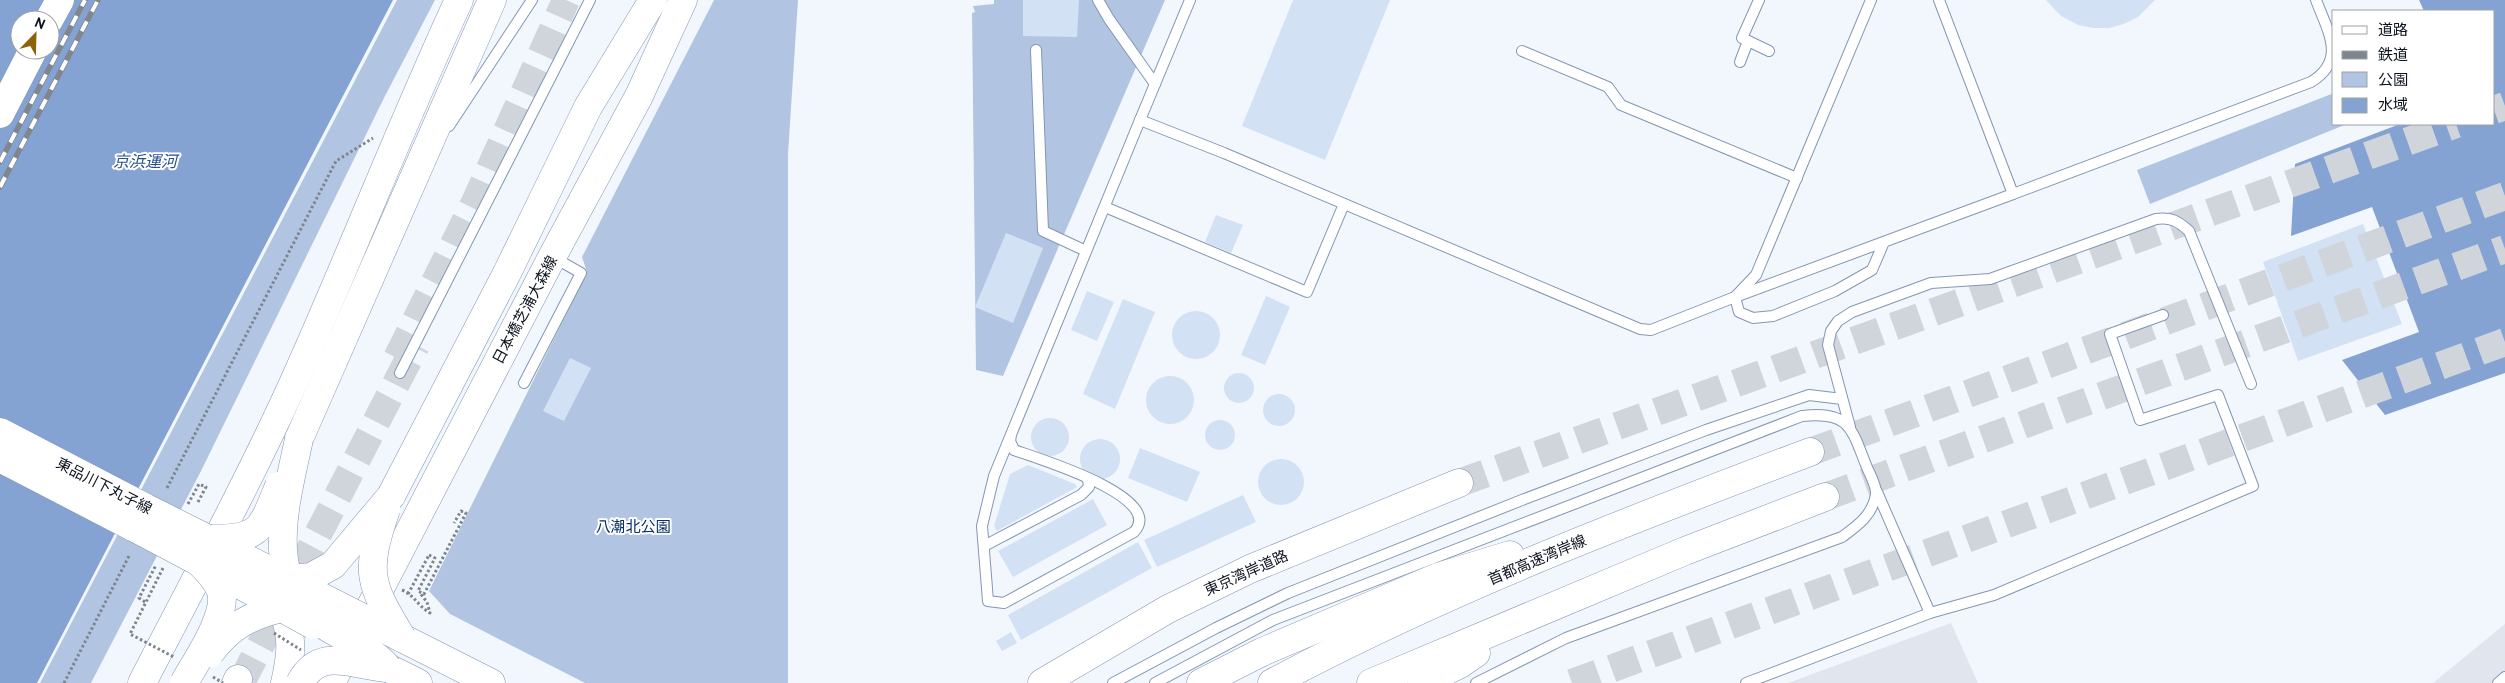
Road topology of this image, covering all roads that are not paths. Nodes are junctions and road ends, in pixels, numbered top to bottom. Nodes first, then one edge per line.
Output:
1 (458, 0) edge
2 (492, 0) edge
3 (532, 0) edge
4 (590, 0) edge
5 (653, 0) edge
6 (683, 0) edge
7 (1098, 0) edge
8 (1190, 0) edge
9 (1759, 0) edge
10 (1870, 0) edge
11 (1939, 0) edge
12 (2316, 0) edge
13 (1748, 41) junction
14 (1036, 50) dead end
15 (1522, 51) dead end
16 (1769, 51) dead end
17 (29, 60) edge
18 (1740, 62) dead end
19 (1155, 84) junction
20 (0, 114) edge
21 (1140, 120) junction
22 (1797, 178) junction
23 (410, 186) junction
24 (2013, 194) junction
25 (1344, 204) junction
26 (1105, 206) junction
27 (1884, 242) junction
28 (1086, 251) junction
29 (552, 257) junction
30 (1735, 297) junction
31 (2163, 315) dead end
32 (400, 373) dead end
33 (524, 383) dead end
34 (2251, 384) dead end
35 (1842, 399) junction
36 (1850, 427) junction
37 (0, 432) edge
38 (1011, 435) junction
39 (299, 439) junction
40 (1810, 452) tunnel mouth
41 (0, 458) edge
42 (1088, 479) junction
43 (1460, 483) tunnel mouth
44 (1877, 492) junction
45 (391, 496) junction
46 (1825, 498) tunnel mouth
47 (1652, 511) junction
48 (984, 546) junction
49 (204, 550) junction
50 (290, 580) junction
51 (262, 582) junction
52 (293, 608) junction
53 (1540, 610) junction
54 (1930, 613) junction
55 (402, 638) junction
56 (388, 668) junction
57 (2505, 677) edge
58 (142, 683) edge
59 (184, 683) edge
60 (285, 683) edge
61 (300, 683) edge
62 (331, 683) edge
63 (418, 683) edge
64 (491, 683) edge
65 (1042, 683) edge
66 (1113, 683) edge
67 (1155, 683) edge
68 (1201, 683) edge
69 (1272, 683) edge
70 (1371, 683) edge
71 (1422, 683) edge
72 (1476, 683) edge
73 (1746, 683) edge
74 (2498, 683) edge

1 - 58 main road
2 - 23 main road
3 - 23 lane
4 - 32 lane
5 - 45 main road
6 - 29 main road, 日本橋芝浦大森線
7 - 19 lane
8 - 19 lane
9 - 13 lane
10 - 22 lane
11 - 24 lane
12 - 24 lane
13 - 16 lane
13 - 18 lane
14 - 28 lane
15 - 22 lane
17 - 20 main road
19 - 21 lane
21 - 25 lane
21 - 26 lane
22 - 30 lane
23 - 39 main road
24 - 27 lane
25 - 26 lane
25 - 30 lane
26 - 28 lane
27 - 30 lane
27 - 30 lane
28 - 38 lane
29 - 33 lane
29 - 62 main road, 日本橋芝浦大森線
31 - 54 lane
34 - 35 lane
35 - 36 lane
35 - 66 lane
36 - 44 lane
36 - 67 lane
37 - 49 main road, 東品川下丸子線, bridge
38 - 42 lane
38 - 48 lane
39 - 49 main road, bridge
39 - 50 main road, bridge
40 - 47 main road, 首都高速湾岸線
41 - 49 main road, 東品川下丸子線, bridge
42 - 48 lane
42 - 48 lane
43 - 65 main road, 東京湾岸道路
44 - 54 lane
44 - 72 lane
45 - 50 main road, bridge
45 - 55 main road, bridge
46 - 53 main road
47 - 68 main road
47 - 69 main road, 首都高速湾岸線
49 - 50 main road, bridge
49 - 51 main road, bridge
49 - 52 main road, bridge
49 - 59 main road, bridge
50 - 51 main road, bridge
50 - 52 main road, bridge
50 - 55 main road, bridge
51 - 52 main road, bridge
52 - 55 main road, bridge
52 - 56 main road, bridge
52 - 59 main road, bridge
52 - 60 main road, bridge
53 - 70 main road
53 - 71 main road
54 - 73 lane
55 - 64 main road
56 - 61 main road, bridge
56 - 63 main road
57 - 74 lane

